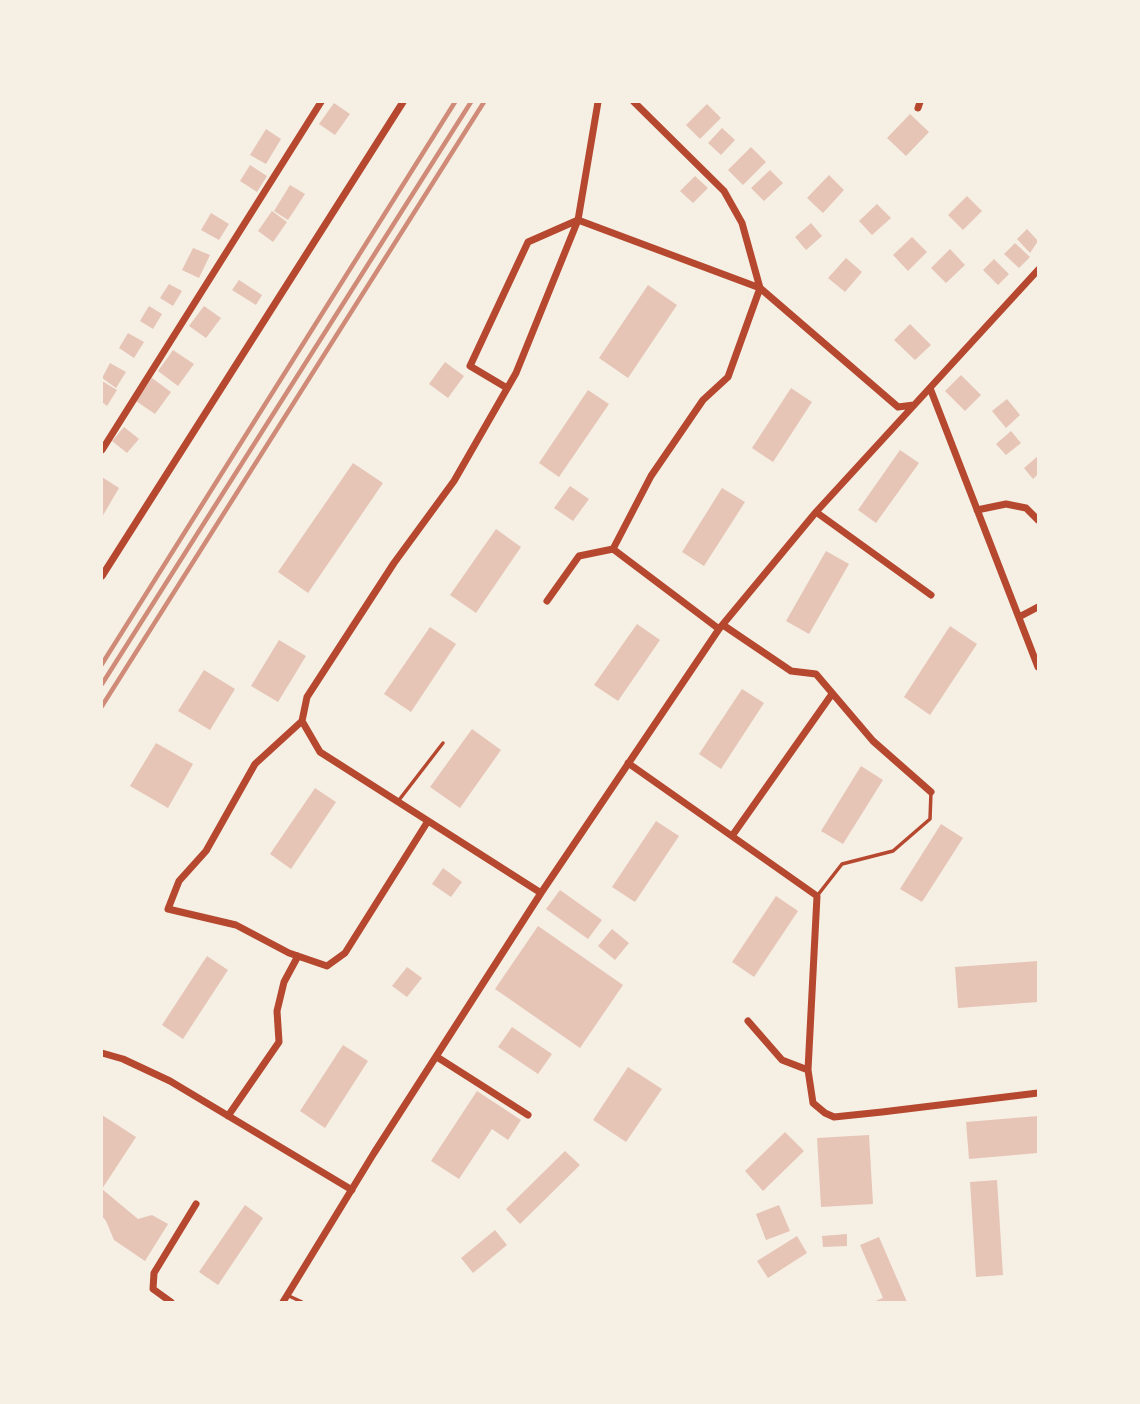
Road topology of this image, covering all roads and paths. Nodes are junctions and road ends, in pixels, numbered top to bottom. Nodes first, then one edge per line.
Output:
1 (321, 102) edge
2 (403, 102) edge
3 (597, 102) edge
4 (634, 102) edge
5 (578, 220) junction
6 (1038, 270) edge
7 (760, 288) junction
8 (507, 388) junction
9 (930, 388) junction
10 (914, 405) junction
11 (102, 450) edge
12 (977, 510) junction
13 (816, 512) junction
14 (1038, 520) edge
15 (613, 549) junction
16 (102, 576) edge
17 (931, 595) dead end
18 (547, 600) dead end
19 (1038, 607) edge
20 (1019, 617) junction
21 (721, 627) junction
22 (1038, 667) edge
23 (832, 694) junction
24 (302, 721) junction
25 (443, 743) dead end
26 (628, 763) junction
27 (931, 792) joint
28 (398, 802) junction
29 (428, 821) junction
30 (732, 836) junction
31 (541, 894) junction
32 (817, 896) junction
33 (299, 957) junction
34 (748, 1021) dead end
35 (102, 1053) edge
36 (436, 1057) junction
37 (808, 1070) junction
38 (1038, 1093) edge
39 (528, 1115) dead end
40 (228, 1116) junction
41 (352, 1191) junction
42 (196, 1204) dead end
43 (287, 1295) junction
44 (171, 1303) edge
45 (283, 1303) edge
46 (302, 1303) edge

1 - 11 street
2 - 16 street
3 - 5 street
4 - 7 street
5 - 7 street
5 - 8 street
5 - 8 street
6 - 9 street
7 - 10 street
7 - 15 street
8 - 24 street
9 - 10 street
9 - 12 street
10 - 13 street
12 - 14 street
12 - 20 street
13 - 17 street
13 - 21 street
15 - 18 street
15 - 21 street
19 - 20 street
20 - 22 street
21 - 23 street
21 - 26 street
23 - 27 street
23 - 30 street
24 - 28 street
24 - 33 street
25 - 28 lane
26 - 30 street
26 - 31 street
27 - 32 lane
28 - 29 street
29 - 31 street
29 - 33 street
30 - 32 street
31 - 36 street
32 - 37 street
33 - 40 street
34 - 37 street
35 - 40 street
36 - 39 street
36 - 41 street
37 - 38 street
40 - 41 street
41 - 43 street
42 - 44 street
43 - 45 street
43 - 46 lane

